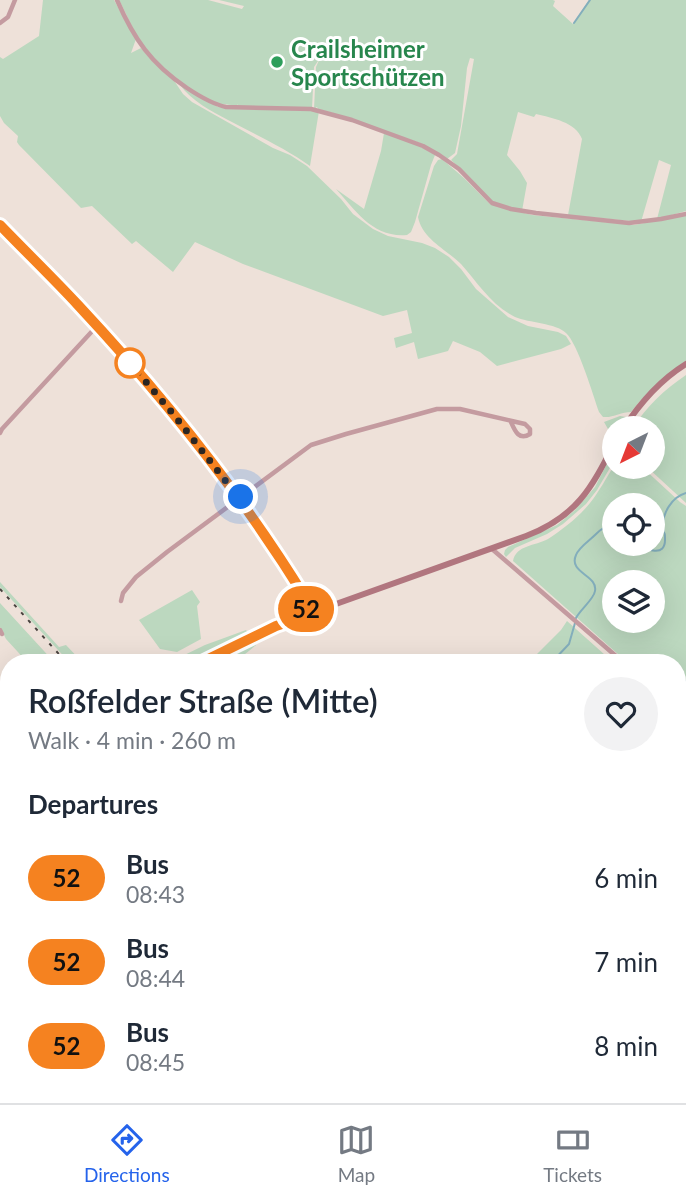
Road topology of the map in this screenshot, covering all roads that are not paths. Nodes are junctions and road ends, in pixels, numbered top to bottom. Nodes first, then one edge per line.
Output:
1 (15, 0) edge
2 (117, 0) edge
3 (0, 23) edge
4 (686, 214) edge
5 (0, 225) edge
6 (97, 326) junction
7 (686, 364) edge
8 (632, 416) edge
9 (511, 422) dead end
10 (0, 433) edge
11 (602, 467) edge
12 (239, 498) junction
13 (492, 549) junction
14 (121, 601) dead end
15 (309, 605) junction
16 (322, 609) junction
17 (306, 616) junction
18 (218, 654) edge
19 (614, 654) edge

1 - 3 street
2 - 4 street
5 - 6 main road
6 - 10 street
6 - 12 main road
7 - 8 main road
9 - 12 street
11 - 13 main road
12 - 14 street
12 - 15 main road
13 - 16 main road
13 - 19 street
15 - 16 main road
15 - 17 main road
16 - 17 main road
17 - 18 main road

